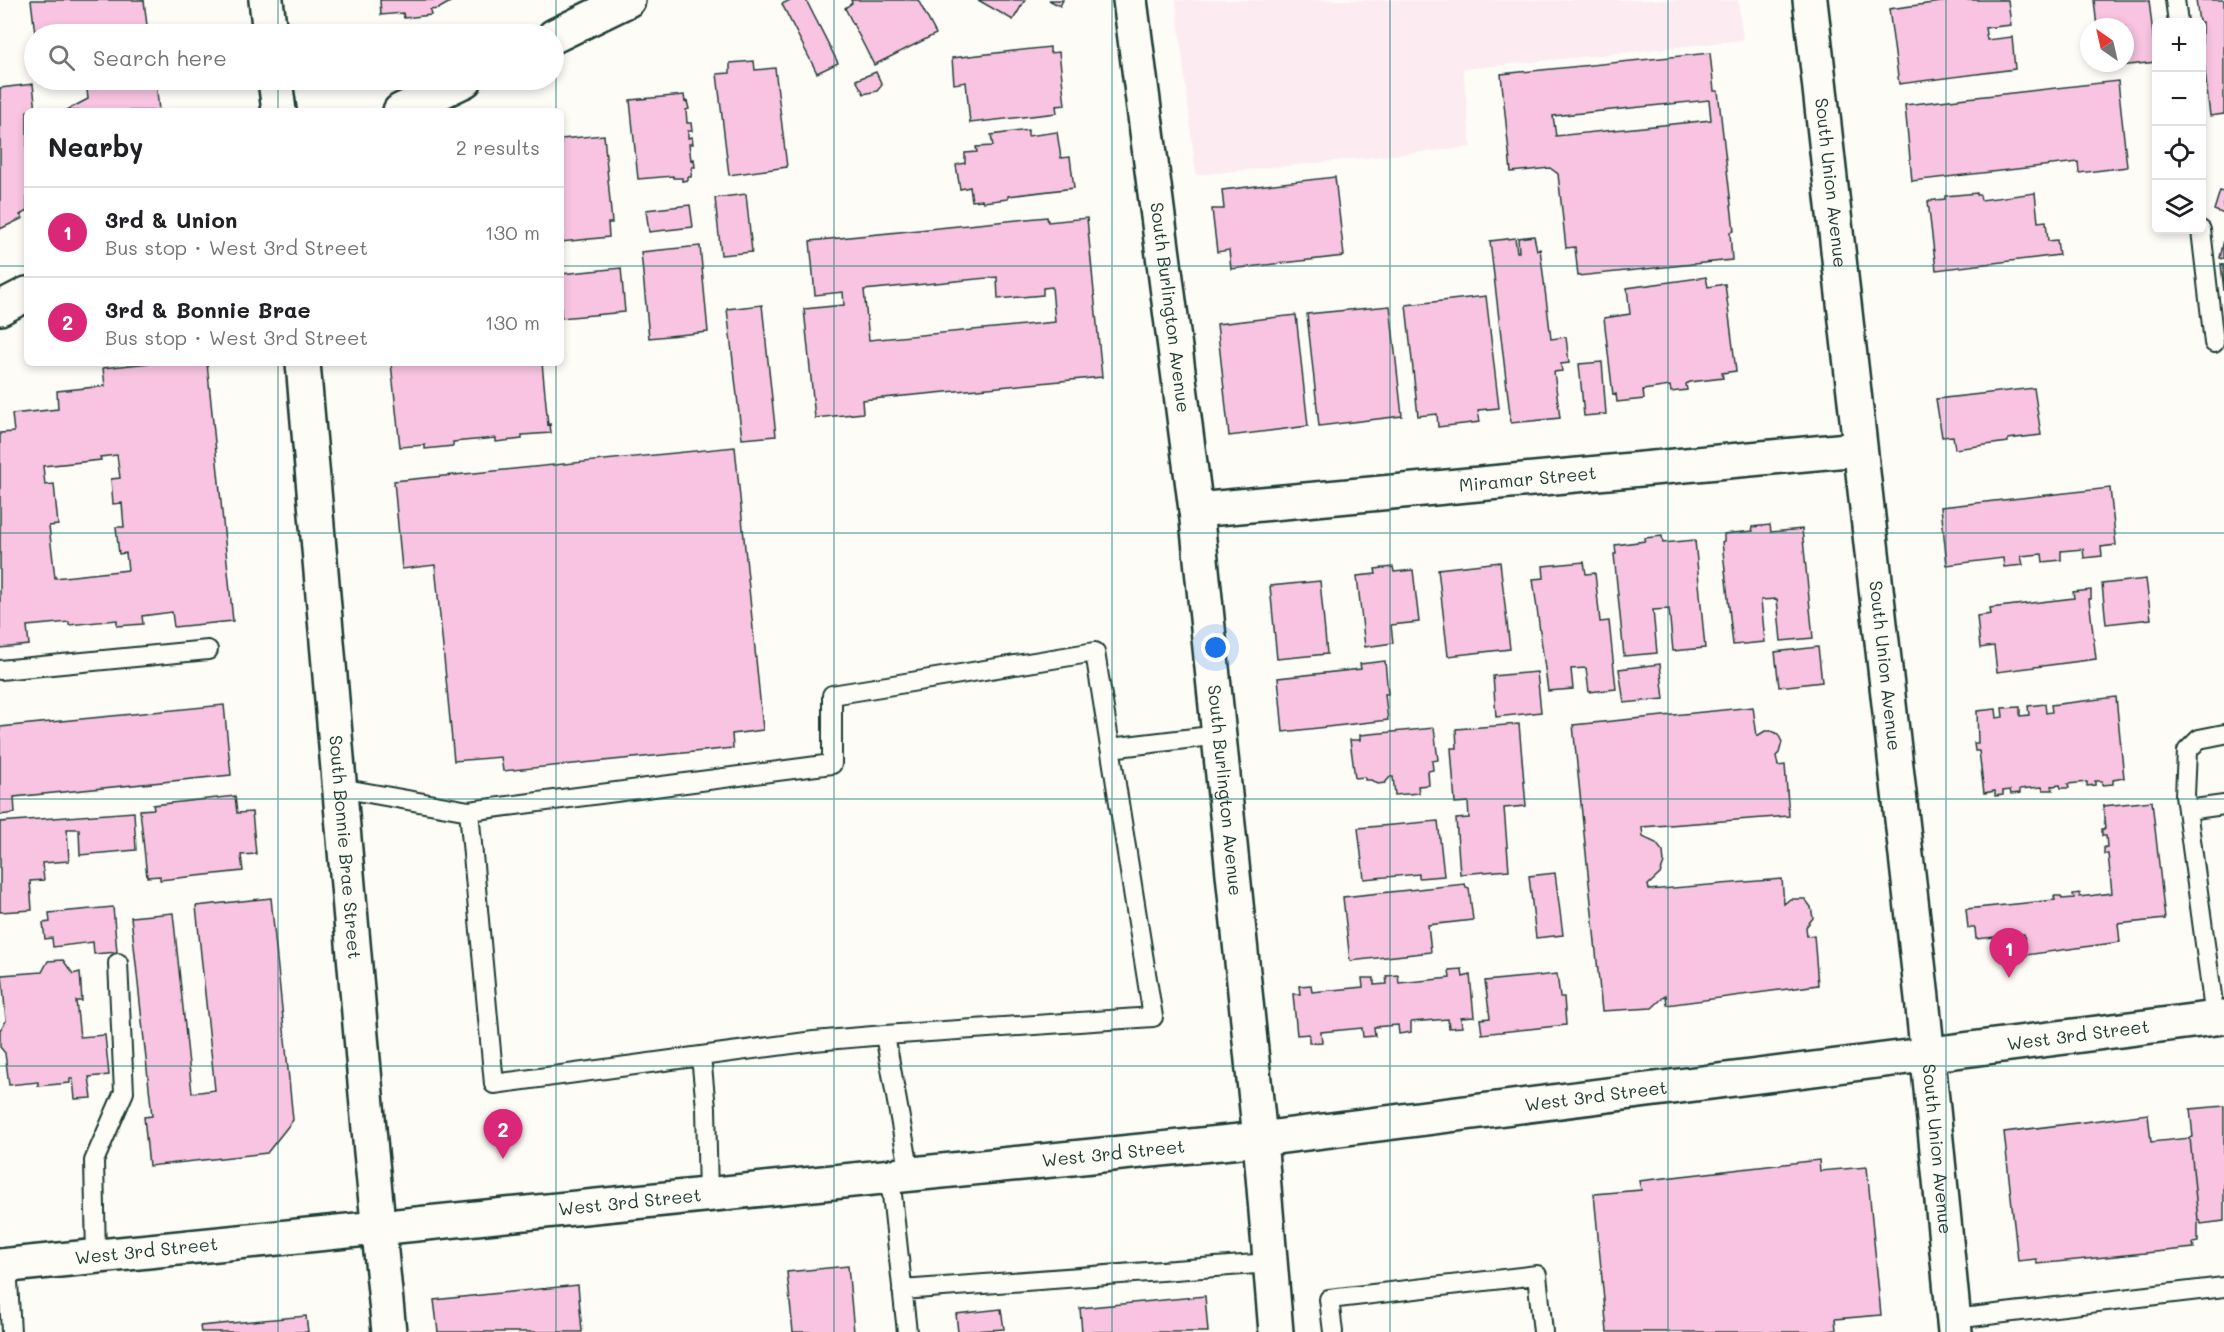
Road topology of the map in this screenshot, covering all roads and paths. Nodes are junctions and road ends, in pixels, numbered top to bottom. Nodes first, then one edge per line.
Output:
1 (266, 0) edge
2 (628, 0) edge
3 (1130, 0) edge
4 (1810, 0) edge
5 (2175, 0) edge
6 (2177, 18) edge
7 (269, 24) edge
8 (564, 31) edge
9 (276, 90) edge
10 (444, 90) edge
11 (279, 108) edge
12 (406, 108) edge
13 (2201, 234) edge
14 (24, 296) edge
15 (0, 308) edge
16 (2214, 343) dead end
17 (303, 366) edge
18 (1859, 449) junction
19 (1196, 510) junction
20 (208, 650) dead end
21 (0, 670) edge
22 (2224, 734) edge
23 (1219, 735) junction
24 (1110, 748) junction
25 (340, 788) junction
26 (2224, 805) edge
27 (2187, 810) junction
28 (469, 811) junction
29 (118, 963) dead end
30 (2220, 1018) edge
31 (885, 1035) junction
32 (1928, 1054) junction
33 (701, 1056) junction
34 (1260, 1139) junction
35 (900, 1175) junction
36 (708, 1194) junction
37 (378, 1227) junction
38 (96, 1256) junction
39 (1270, 1263) junction
40 (3, 1265) edge
41 (2224, 1287) edge
42 (902, 1290) junction
43 (1955, 1325) edge
44 (11, 1332) edge
45 (389, 1332) edge
46 (906, 1332) edge
47 (1276, 1332) edge
48 (1333, 1332) edge
49 (1543, 1332) edge

1 - 7 street
2 - 8 street
3 - 19 street, South Burlington Avenue
4 - 18 street, South Union Avenue
5 - 6 lane
9 - 11 street
10 - 12 street
13 - 16 lane
14 - 15 street
17 - 25 street, South Bonnie Brae Street
18 - 19 street, Miramar Street
18 - 32 street, South Union Avenue
19 - 23 street, South Burlington Avenue
20 - 21 lane
22 - 27 lane
23 - 24 lane
23 - 34 street, South Burlington Avenue
24 - 28 lane
24 - 31 lane
25 - 28 lane
25 - 37 street, South Bonnie Brae Street
26 - 27 lane
27 - 30 lane
28 - 33 lane
29 - 38 lane
30 - 32 street, West 3rd Street
31 - 33 lane
31 - 35 lane
32 - 34 street, West 3rd Street
32 - 43 street, South Union Avenue
33 - 36 lane
34 - 35 street, West 3rd Street
34 - 39 street, South Burlington Avenue
35 - 36 street, West 3rd Street
35 - 42 lane
36 - 37 street, West 3rd Street
37 - 38 street, West 3rd Street
37 - 45 street, South Bonnie Brae Street
38 - 40 street, West 3rd Street
39 - 42 lane
39 - 47 street, South Burlington Avenue
40 - 44 lane
41 - 43 lane
42 - 46 lane
48 - 49 lane

